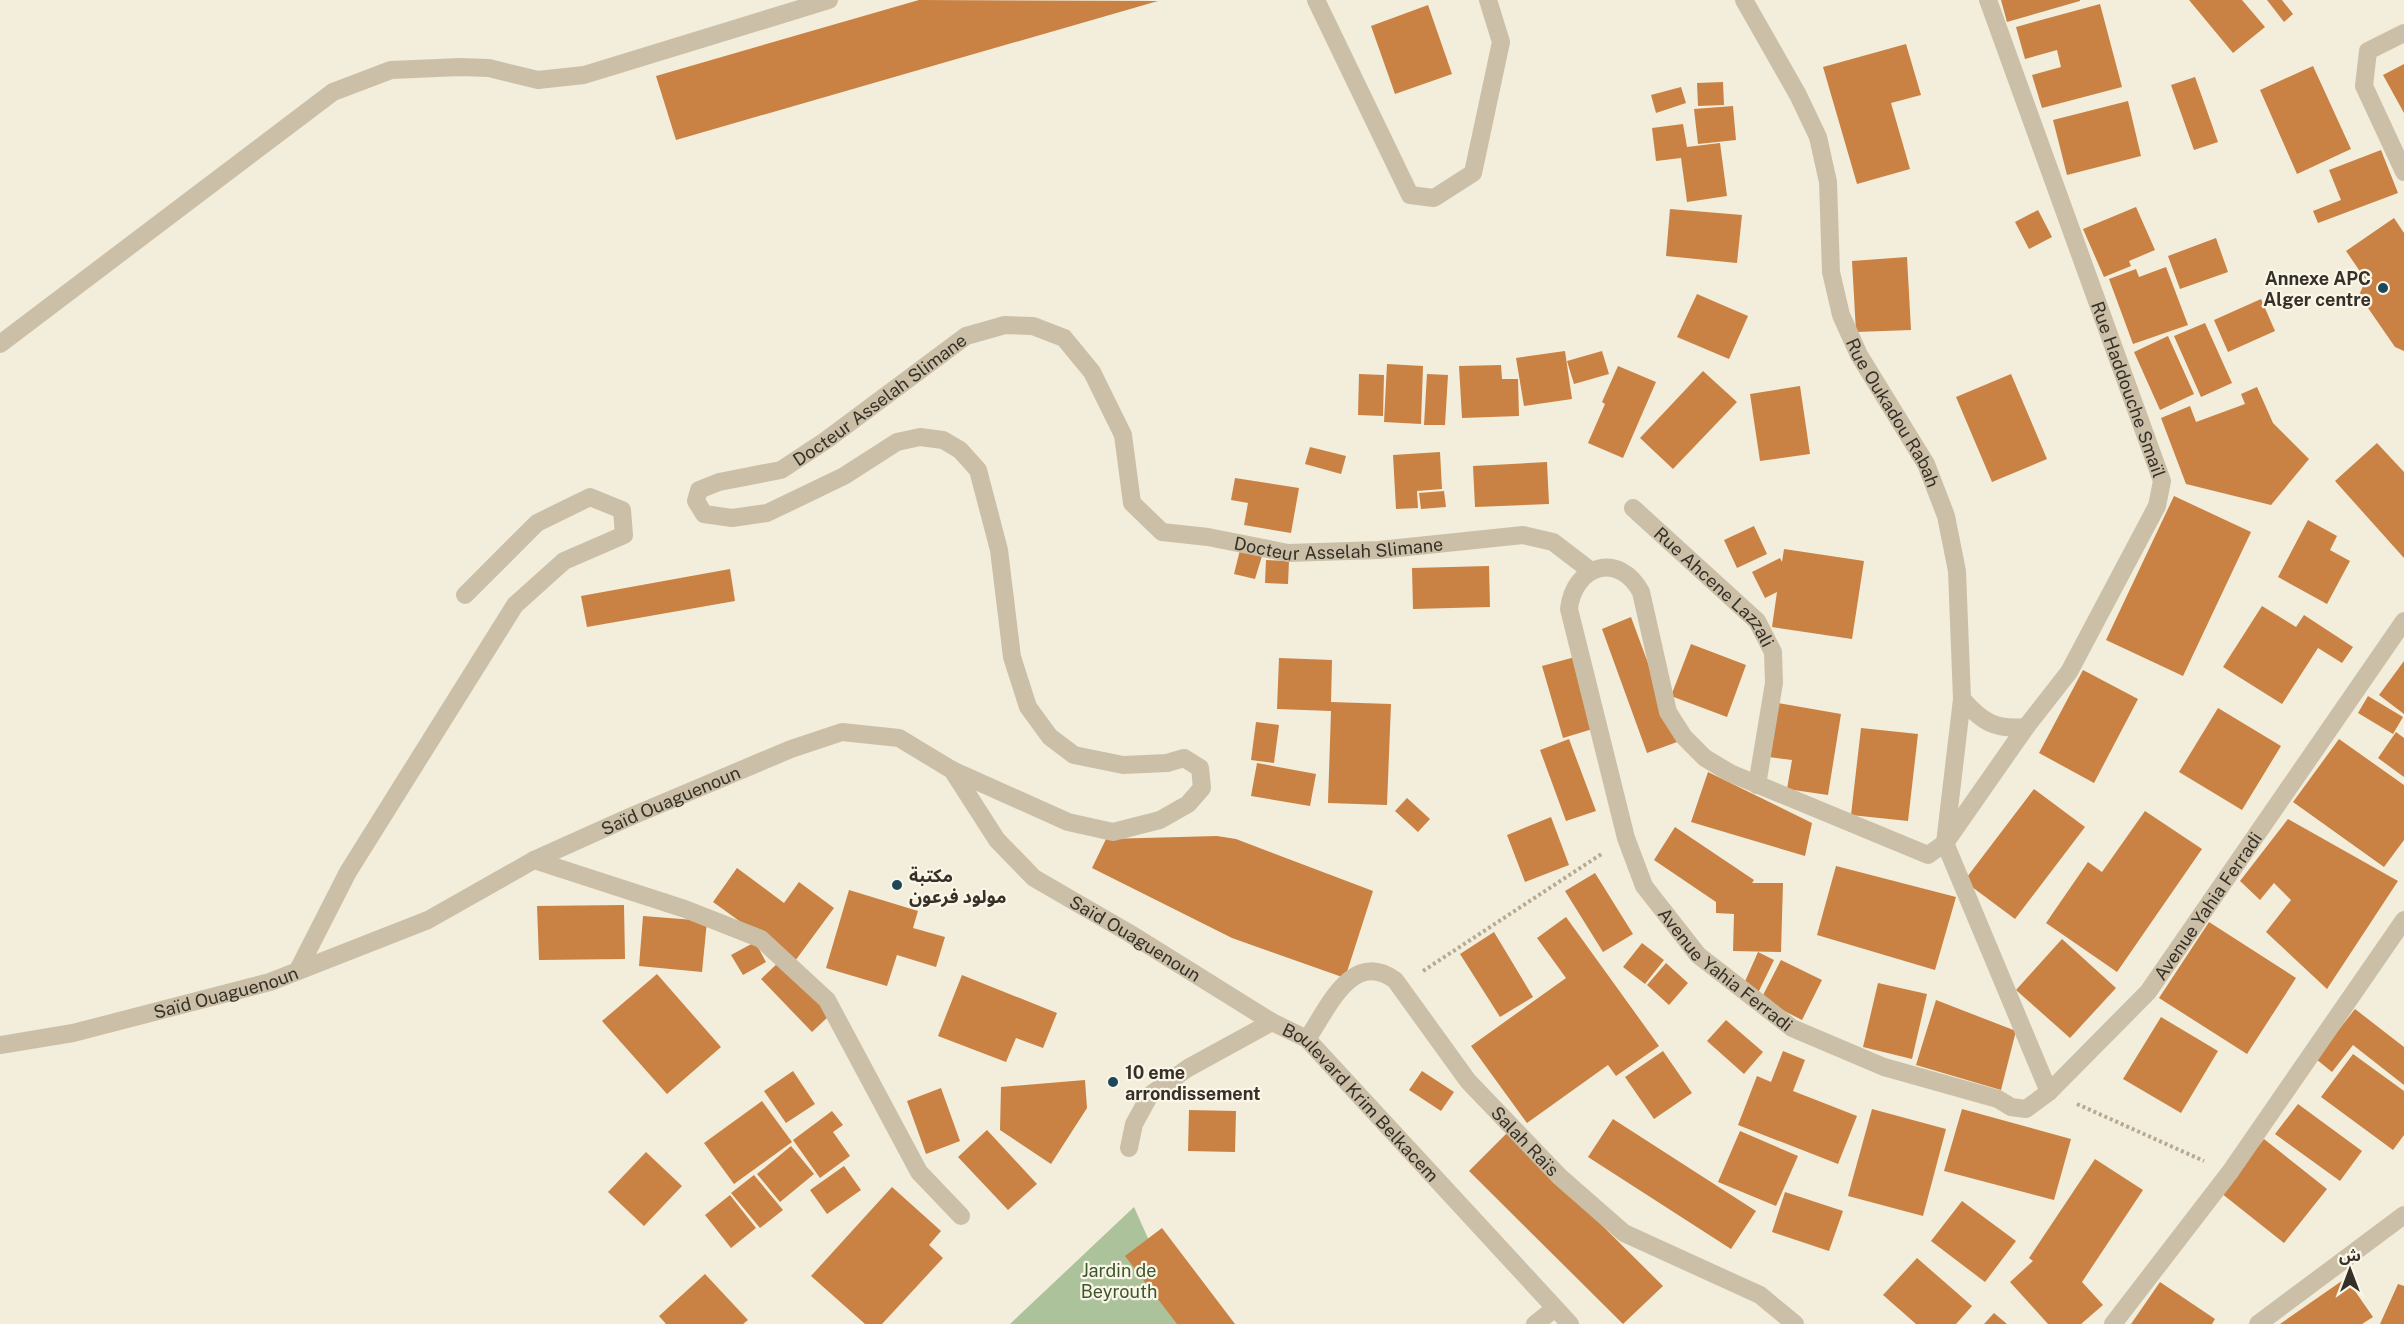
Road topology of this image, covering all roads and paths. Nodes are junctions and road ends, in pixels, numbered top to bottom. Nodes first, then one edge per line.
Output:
1 (829, 0) edge
2 (1316, 0) edge
3 (1488, 0) edge
4 (1744, 0) edge
5 (1989, 0) edge
6 (2404, 33) edge
7 (2404, 172) edge
8 (0, 345) edge
9 (1633, 508) dead end
10 (1591, 571) junction
11 (465, 595) dead end
12 (2404, 621) edge
13 (1962, 699) junction
14 (2026, 727) junction
15 (952, 770) junction
16 (1756, 785) junction
17 (1626, 838) junction
18 (1945, 843) junction
19 (534, 860) junction
20 (2404, 920) edge
21 (298, 970) junction
22 (1400, 987) junction
23 (1272, 1022) junction
24 (1308, 1039) junction
25 (0, 1045) edge
26 (2049, 1092) junction
27 (1130, 1148) dead end
28 (2230, 1172) junction
29 (2404, 1215) edge
30 (962, 1216) dead end
31 (1554, 1309) junction
32 (1535, 1324) edge
33 (1570, 1324) edge
34 (1795, 1324) edge
35 (2113, 1324) edge
36 (2258, 1324) edge

1 - 8 street
2 - 3 street
4 - 13 street, Rue Oukadou Rabah
5 - 14 street, Rue Haddouche Smaïl
6 - 7 street
9 - 16 street, Rue Ahcene Lazzali
10 - 15 street, Docteur Asselah Slimane
10 - 16 street
10 - 17 street, Avenue Yahia Ferradi
11 - 21 street
12 - 26 street, Avenue Yahia Ferradi
13 - 14 street
13 - 18 street, Rue Oukadou Rabah
14 - 18 street, Rue Haddouche Smaïl
15 - 19 street, Saïd Ouaguenoun
15 - 23 street, Saïd Ouaguenoun
16 - 18 street
17 - 22 path
17 - 26 street, Avenue Yahia Ferradi
18 - 26 street
19 - 21 street, Saïd Ouaguenoun
19 - 30 street
20 - 28 street
21 - 25 street, Saïd Ouaguenoun
22 - 24 street, Salah Raïs
22 - 34 street, Salah Raïs
23 - 24 street, Boulevard Krim Belkacem
23 - 27 street, Boulevard Krim Belkacem
24 - 31 street, Boulevard Krim Belkacem
26 - 28 path
28 - 35 street
29 - 36 street
31 - 32 street
31 - 33 street, Boulevard Krim Belkacem

